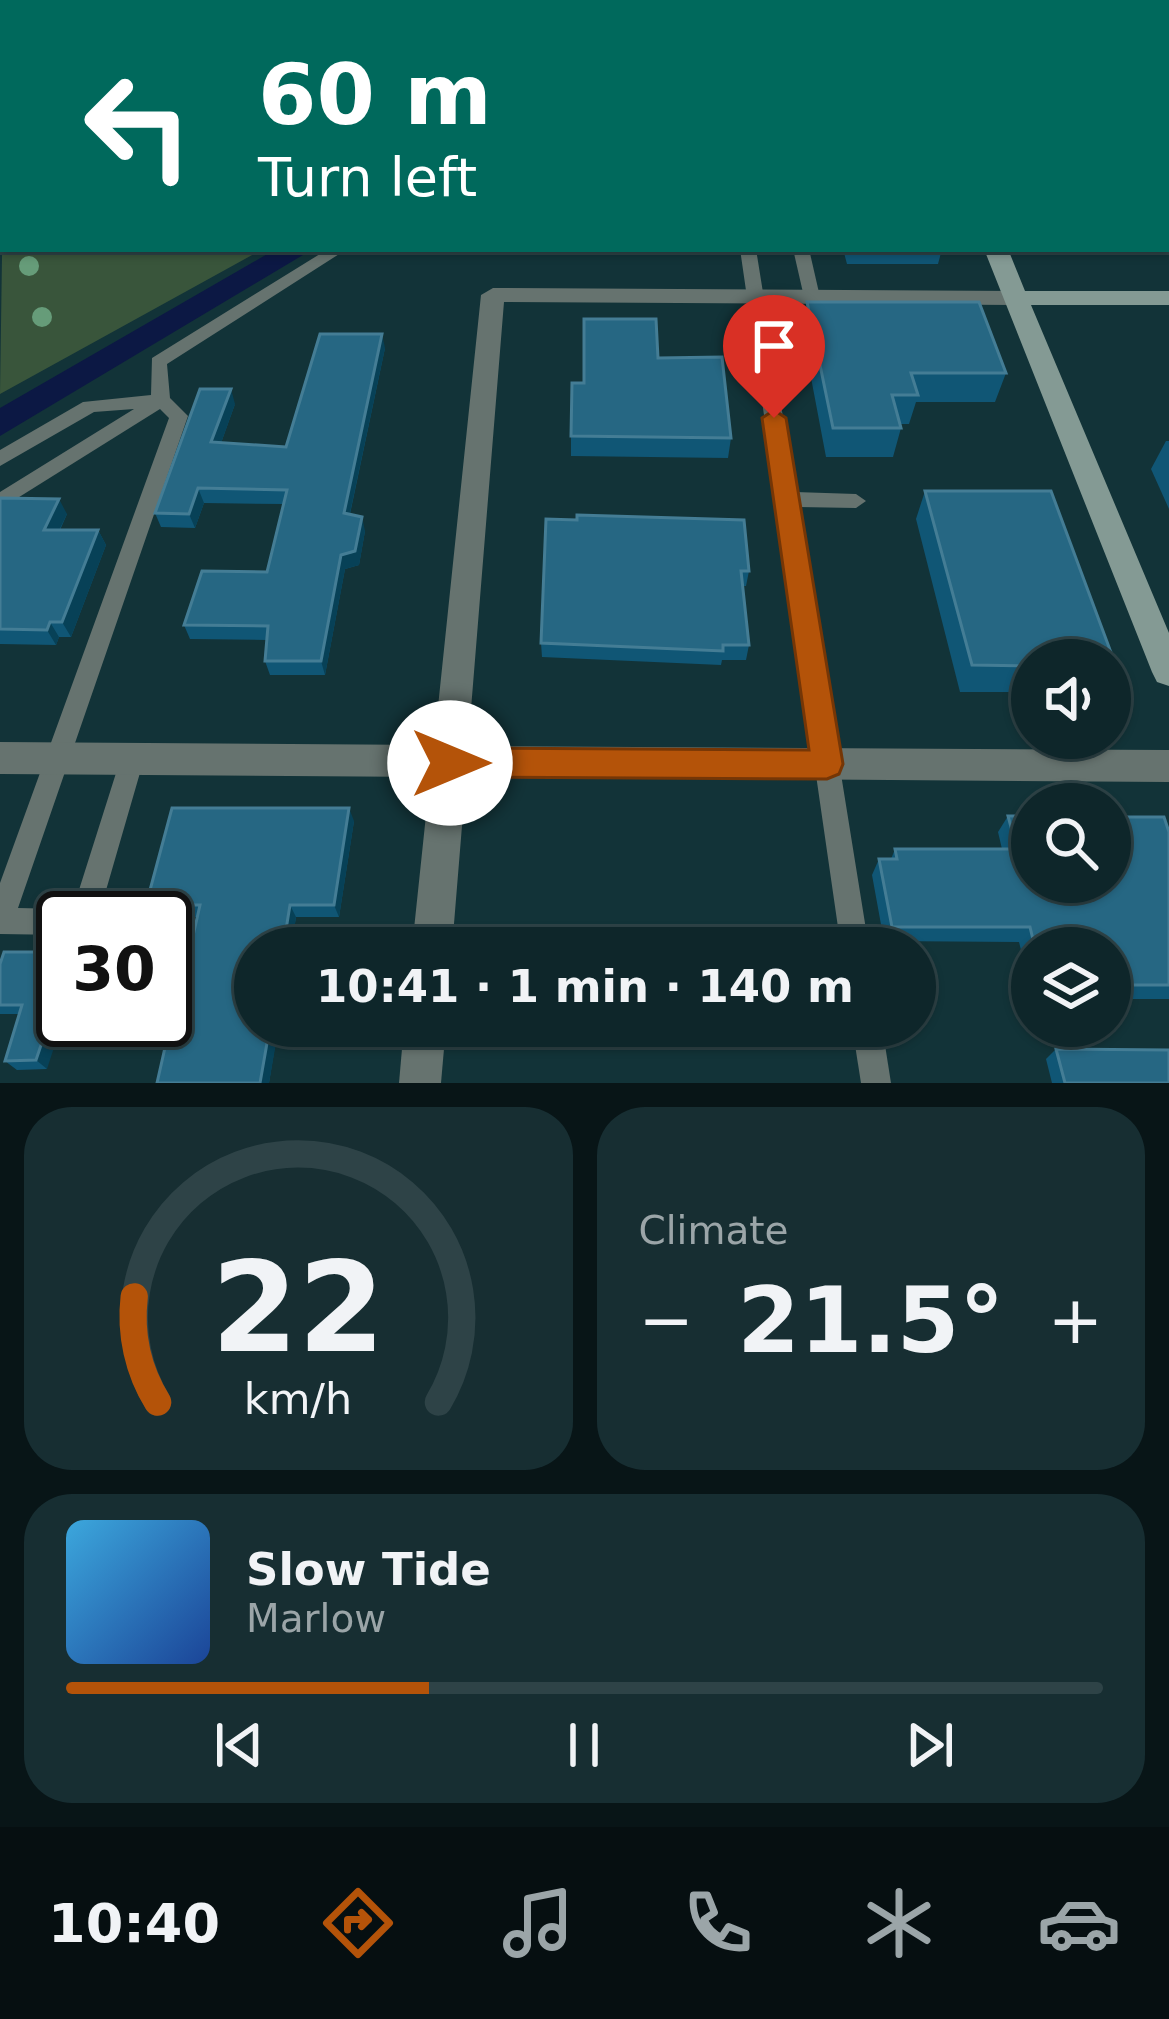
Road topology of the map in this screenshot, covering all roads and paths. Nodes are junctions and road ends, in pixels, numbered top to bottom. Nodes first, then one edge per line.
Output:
1 (334, 252) edge
2 (748, 252) edge
3 (802, 252) edge
4 (997, 252) edge
5 (755, 296) junction
6 (812, 297) junction
7 (1016, 298) junction
8 (1169, 298) edge
9 (161, 400) junction
10 (0, 459) edge
11 (786, 499) junction
12 (856, 501) dead end
13 (0, 502) edge
14 (1169, 672) edge
15 (0, 758) edge
16 (56, 759) junction
17 (132, 760) junction
18 (450, 763) junction
19 (827, 764) junction
20 (1169, 766) edge
21 (92, 891) edge
22 (0, 921) edge
23 (36, 922) edge
24 (434, 927) edge
25 (852, 927) edge
26 (423, 1047) edge
27 (870, 1047) edge
28 (420, 1083) edge
29 (876, 1083) edge

1 - 9 lane
2 - 5 lane
3 - 6 lane
4 - 7 main road
5 - 6 street
5 - 11 lane
5 - 18 street
6 - 7 street
7 - 8 main road
7 - 14 main road
9 - 10 lane
9 - 13 lane
9 - 16 lane
11 - 12 lane
11 - 19 lane
15 - 16 street
16 - 17 street
16 - 22 lane
17 - 18 street
17 - 21 lane
18 - 19 street
18 - 24 street
19 - 20 street
19 - 25 lane
22 - 23 lane
26 - 28 street
27 - 29 lane

